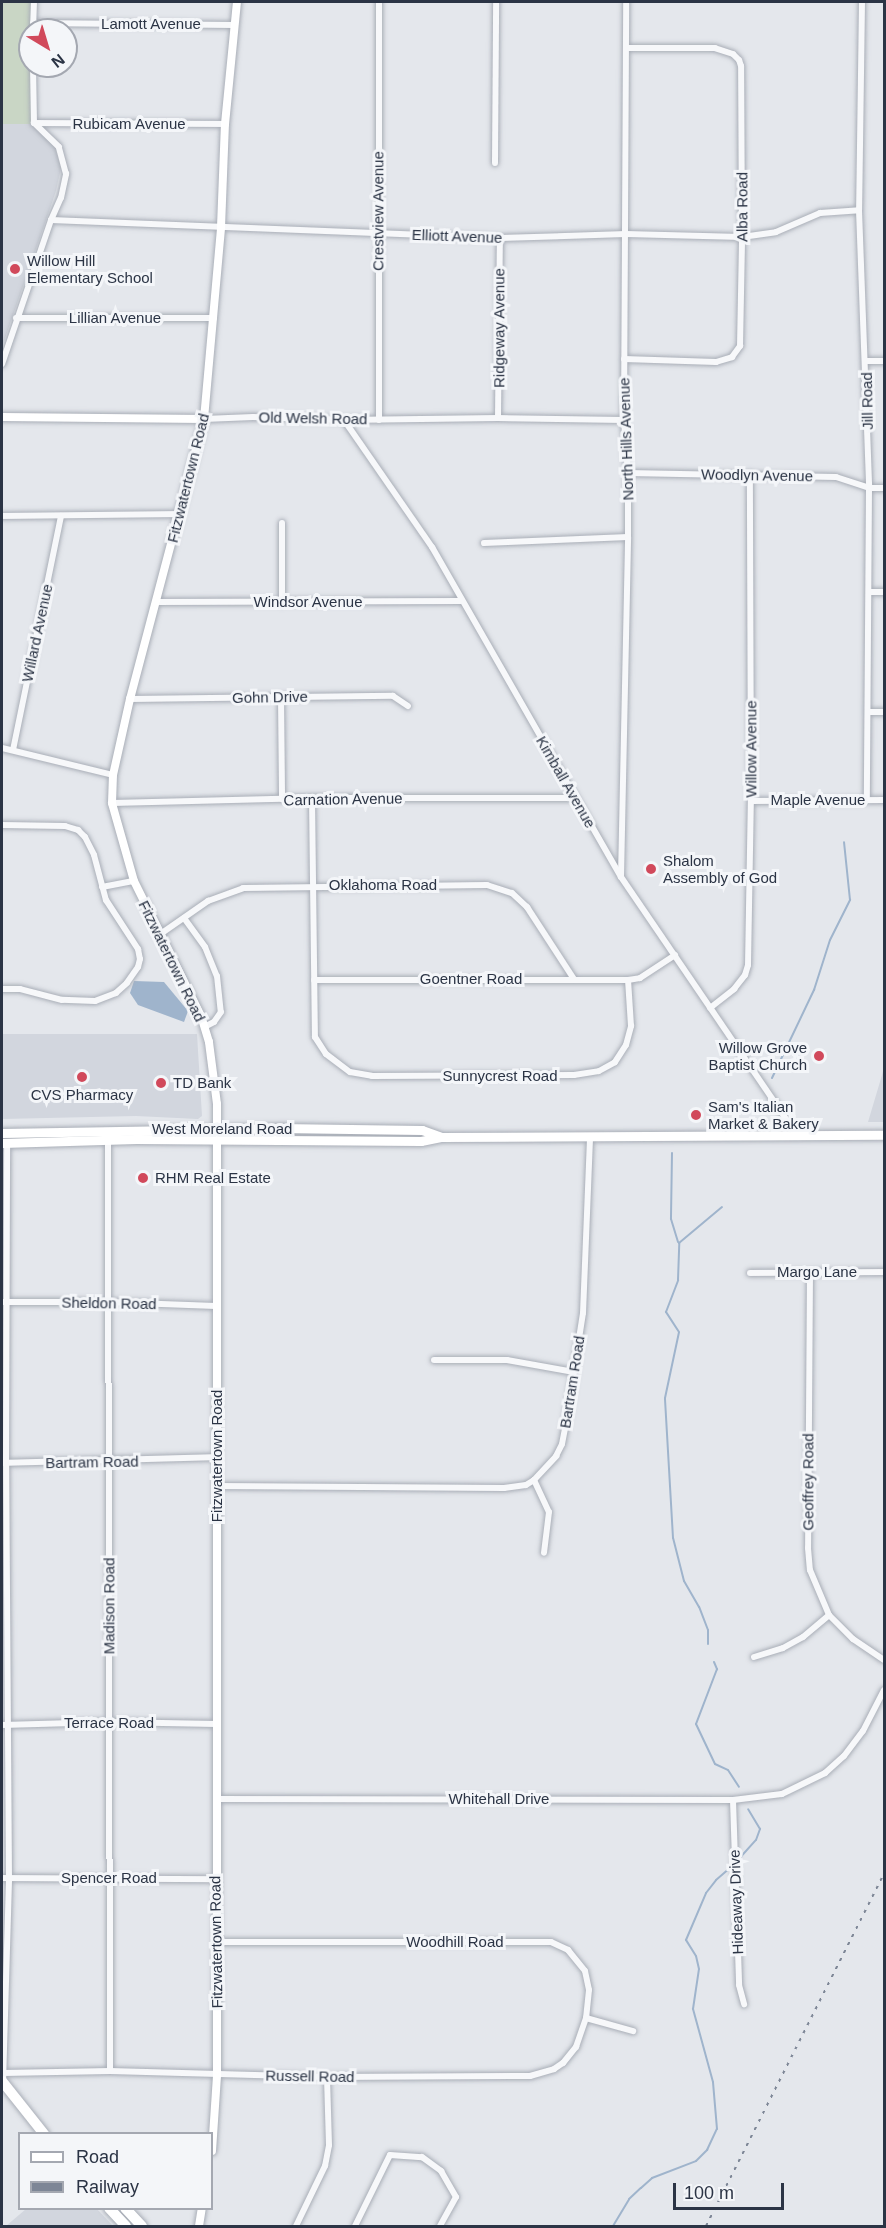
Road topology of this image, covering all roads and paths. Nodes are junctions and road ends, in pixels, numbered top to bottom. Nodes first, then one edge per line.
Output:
1 (34, 2) edge
2 (237, 2) edge
3 (379, 2) edge
4 (496, 2) edge
5 (626, 2) edge
6 (862, 2) edge
7 (33, 18) edge
8 (234, 25) junction
9 (78, 27) edge
10 (627, 48) junction
11 (33, 78) edge
12 (34, 123) junction
13 (225, 124) junction
14 (495, 163) dead end
15 (860, 210) junction
16 (51, 220) junction
17 (221, 227) junction
18 (377, 232) junction
19 (626, 234) junction
20 (742, 237) junction
21 (500, 238) junction
22 (16, 318) junction
23 (214, 318) junction
24 (624, 359) junction
25 (866, 361) junction
26 (885, 361) edge
27 (2, 364) edge
28 (2, 417) edge
29 (498, 418) junction
30 (204, 419) junction
31 (344, 420) junction
32 (379, 420) junction
33 (624, 420) junction
34 (628, 473) junction
35 (750, 474) junction
36 (869, 488) junction
37 (885, 488) edge
38 (180, 514) junction
39 (2, 516) edge
40 (61, 516) junction
41 (282, 523) dead end
42 (627, 537) junction
43 (484, 543) dead end
44 (869, 592) junction
45 (885, 592) edge
46 (461, 601) junction
47 (155, 602) junction
48 (282, 603) junction
49 (280, 697) junction
50 (130, 699) junction
51 (408, 706) dead end
52 (869, 712) junction
53 (885, 712) edge
54 (2, 748) edge
55 (13, 750) junction
56 (113, 775) junction
57 (312, 798) junction
58 (574, 798) junction
59 (282, 800) junction
60 (867, 800) junction
61 (885, 800) edge
62 (751, 801) junction
63 (112, 803) junction
64 (2, 825) edge
65 (621, 877) junction
66 (134, 881) junction
67 (312, 885) junction
68 (102, 887) junction
69 (184, 918) junction
70 (159, 935) junction
71 (675, 955) junction
72 (574, 979) junction
73 (314, 980) junction
74 (628, 980) junction
75 (2, 989) edge
76 (710, 1008) junction
77 (204, 1027) junction
78 (218, 1129) junction
79 (2, 1132) edge
80 (885, 1135) edge
81 (799, 1136) junction
82 (441, 1137) junction
83 (590, 1137) junction
84 (108, 1141) junction
85 (219, 1141) junction
86 (4, 1143) edge
87 (750, 1272) dead end
88 (885, 1272) edge
89 (810, 1273) junction
90 (4, 1302) edge
91 (107, 1302) junction
92 (216, 1306) junction
93 (434, 1360) dead end
94 (574, 1372) junction
95 (218, 1457) junction
96 (110, 1462) junction
97 (4, 1463) edge
98 (534, 1480) junction
99 (218, 1486) junction
100 (544, 1553) dead end
101 (829, 1616) junction
102 (754, 1657) dead end
103 (885, 1660) edge
104 (885, 1690) edge
105 (109, 1722) junction
106 (216, 1724) junction
107 (4, 1725) edge
108 (216, 1798) junction
109 (733, 1800) junction
110 (9, 1877) junction
111 (2, 1878) edge
112 (109, 1878) junction
113 (216, 1878) junction
114 (217, 1942) junction
115 (744, 2004) dead end
116 (586, 2018) junction
117 (633, 2031) dead end
118 (110, 2071) junction
119 (217, 2075) junction
120 (327, 2077) junction
121 (3, 2079) edge
122 (44, 2132) edge
123 (213, 2136) edge
124 (111, 2210) edge
125 (127, 2210) edge
126 (202, 2210) edge
127 (126, 2226) edge
128 (142, 2226) edge
129 (199, 2226) edge
130 (296, 2226) edge
131 (355, 2226) edge
132 (440, 2226) edge

1 - 7 street
2 - 8 street, Fitzwatertown Road
3 - 18 street, Crestview Avenue
4 - 14 street
5 - 10 street, North Hills Avenue
6 - 15 street, Jill Road
8 - 9 street, Lamott Avenue
8 - 13 street, Fitzwatertown Road
10 - 19 street, North Hills Avenue
10 - 20 street, Alba Road
11 - 12 street
12 - 13 street, Rubicam Avenue
12 - 16 street
13 - 17 street, Fitzwatertown Road
15 - 20 street, Elliott Avenue
15 - 25 street, Jill Road
16 - 17 street, Elliott Avenue
16 - 22 street
17 - 18 street, Elliott Avenue
17 - 23 street, Fitzwatertown Road
18 - 21 street, Elliott Avenue
18 - 32 street, Crestview Avenue
19 - 20 street, Elliott Avenue
19 - 21 street, Elliott Avenue
19 - 24 street, North Hills Avenue
20 - 24 street, Alba Road
21 - 29 street, Ridgeway Avenue
22 - 23 street, Lillian Avenue
22 - 27 street
23 - 30 street, Fitzwatertown Road
24 - 33 street, North Hills Avenue
25 - 26 street
25 - 36 street, Jill Road
28 - 30 street, Old Welsh Road
29 - 32 street, Old Welsh Road
29 - 33 street, Old Welsh Road
30 - 31 street, Old Welsh Road
30 - 38 street, Fitzwatertown Road
31 - 32 street, Old Welsh Road
31 - 46 street, Kimball Avenue
33 - 34 street, North Hills Avenue
34 - 35 street, Woodlyn Avenue
34 - 42 street, North Hills Avenue
35 - 36 street, Woodlyn Avenue
35 - 62 street, Willow Avenue
36 - 37 street, Woodlyn Avenue
36 - 44 street, Jill Road
38 - 40 street
38 - 47 street, Fitzwatertown Road
39 - 40 street
40 - 55 street, Willard Avenue
41 - 48 street
42 - 43 street
42 - 65 street, North Hills Avenue
44 - 45 street
44 - 52 street, Jill Road
46 - 48 street, Windsor Avenue
46 - 58 street, Kimball Avenue
47 - 48 street, Windsor Avenue
47 - 50 street, Fitzwatertown Road
49 - 50 street, Gohn Drive
49 - 51 street, Gohn Drive
49 - 59 street
50 - 56 street, Fitzwatertown Road
52 - 53 street
52 - 60 street, Jill Road
54 - 55 street
55 - 56 street
56 - 63 street, Fitzwatertown Road
57 - 58 street, Carnation Avenue
57 - 59 street, Carnation Avenue
57 - 67 street, Sunnycrest Road
58 - 65 street, Kimball Avenue
59 - 63 street, Carnation Avenue
60 - 61 street, Maple Avenue
60 - 62 street, Maple Avenue
62 - 76 street, Willow Avenue
63 - 66 street, Fitzwatertown Road
64 - 68 street
65 - 71 street, Kimball Avenue
66 - 68 street
66 - 70 street, Fitzwatertown Road
67 - 69 street, Oklahoma Road
67 - 72 street, Oklahoma Road
67 - 73 street, Sunnycrest Road
68 - 75 street
69 - 70 street, Oklahoma Road
69 - 77 street
70 - 77 street, Fitzwatertown Road
71 - 74 street
71 - 76 street, Kimball Avenue
72 - 73 street, Goentner Road
72 - 74 street, Goentner Road
73 - 74 street, Sunnycrest Road
76 - 81 street, Kimball Avenue
77 - 78 street, Fitzwatertown Road
78 - 79 main road, West Moreland Road
78 - 82 main road, West Moreland Road
78 - 85 street, Fitzwatertown Road
80 - 81 main road, West Moreland Road
81 - 83 main road, West Moreland Road
82 - 83 main road, West Moreland Road
82 - 85 main road, West Moreland Road
83 - 94 street, Bartram Road
84 - 85 main road, West Moreland Road
84 - 86 main road, West Moreland Road
84 - 91 street, Madison Road
85 - 92 street, Fitzwatertown Road
86 - 90 street
87 - 89 street, Margo Lane
88 - 89 street, Margo Lane
89 - 101 street, Geoffrey Road
90 - 91 street, Sheldon Road
90 - 97 street
91 - 92 street, Sheldon Road
91 - 96 street, Madison Road
92 - 95 street, Fitzwatertown Road
93 - 94 street
94 - 98 street, Bartram Road
95 - 96 street, Bartram Road
95 - 99 street, Fitzwatertown Road
96 - 97 street, Bartram Road
96 - 105 street, Madison Road
97 - 107 street
98 - 99 street
98 - 100 street
99 - 106 street, Fitzwatertown Road
101 - 102 street
101 - 103 street, Geoffrey Road
104 - 109 street, Whitehall Drive
105 - 106 street, Terrace Road
105 - 107 street, Terrace Road
105 - 112 street, Madison Road
106 - 108 street, Fitzwatertown Road
107 - 110 street
108 - 109 street, Whitehall Drive
108 - 113 street, Fitzwatertown Road
109 - 115 street, Hideaway Drive
110 - 111 street, Spencer Road
110 - 112 street, Spencer Road
110 - 121 street
112 - 113 street, Spencer Road
112 - 118 street, Madison Road
113 - 114 street, Fitzwatertown Road
114 - 116 street, Woodhill Road
114 - 119 street, Fitzwatertown Road
116 - 117 street
116 - 120 street, Russell Road
118 - 119 street, Russell Road
118 - 121 street, Russell Road
119 - 120 street, Russell Road
119 - 123 street, Fitzwatertown Road
120 - 130 street
121 - 122 highway
124 - 127 highway
125 - 128 highway
126 - 129 street
131 - 132 street

